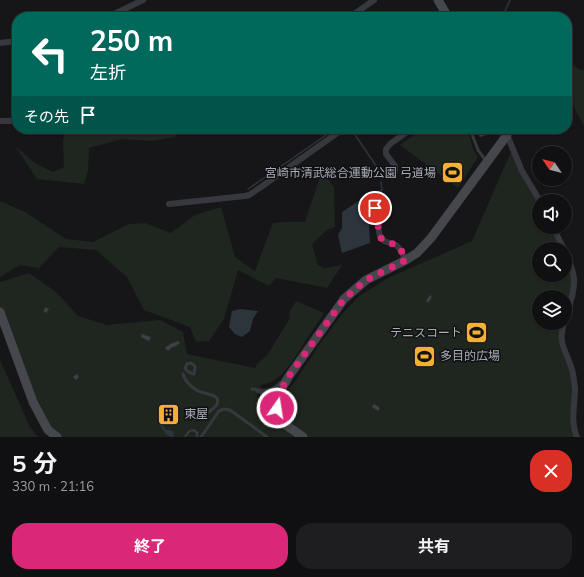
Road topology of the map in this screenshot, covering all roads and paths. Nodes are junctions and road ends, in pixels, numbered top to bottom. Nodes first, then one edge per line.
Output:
1 (143, 0) edge
2 (374, 0) edge
3 (438, 0) edge
4 (118, 12) edge
5 (357, 12) edge
6 (445, 12) edge
7 (12, 42) edge
8 (0, 43) edge
9 (0, 121) edge
10 (12, 121) edge
11 (336, 134) edge
12 (403, 134) edge
13 (472, 134) edge
14 (505, 134) edge
15 (507, 134) edge
16 (487, 163) junction
17 (395, 171) dead end
18 (536, 194) edge
19 (169, 204) dead end
20 (375, 208) dead end
21 (406, 260) junction
22 (572, 272) edge
23 (572, 295) edge
24 (0, 312) edge
25 (562, 330) edge
26 (183, 374) dead end
27 (289, 376) junction
28 (276, 398) junction
29 (202, 418) dead end
30 (57, 437) edge
31 (201, 437) edge
32 (267, 437) edge
33 (303, 437) edge
34 (577, 437) edge

1 - 4 street
2 - 5 street
3 - 6 street
7 - 8 street
9 - 10 street
11 - 19 street
12 - 17 street
13 - 16 lane
14 - 16 street
15 - 18 street
16 - 21 street
20 - 21 street
21 - 27 street
22 - 23 street
24 - 30 street
25 - 34 street
26 - 29 lane
27 - 28 street
27 - 28 lane
28 - 33 street
31 - 32 lane

